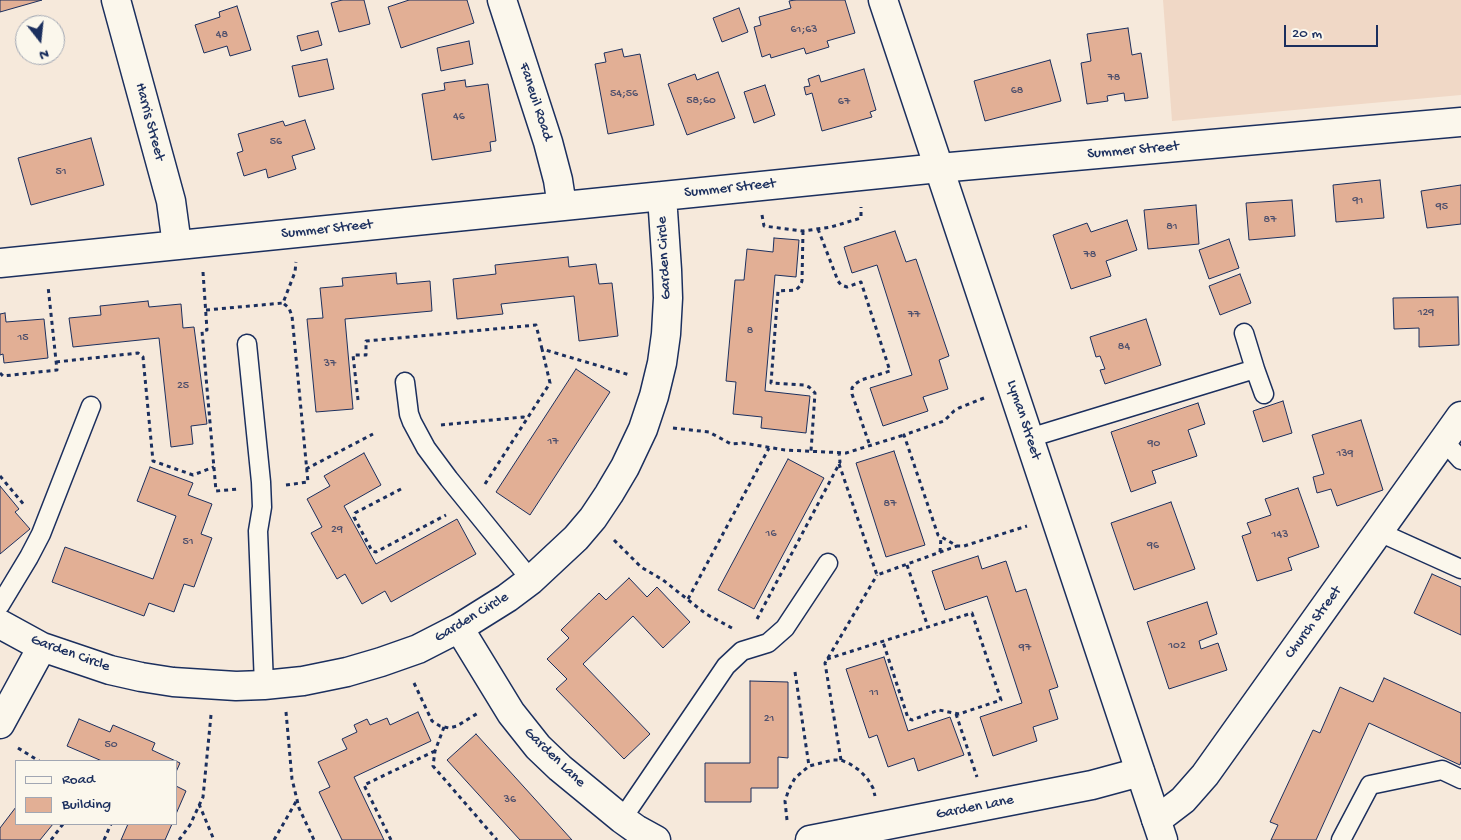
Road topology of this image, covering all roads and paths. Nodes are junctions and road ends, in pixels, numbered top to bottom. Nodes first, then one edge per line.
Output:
1 (116, 0) edge
2 (502, 0) edge
3 (883, 0) edge
4 (1461, 122) edge
5 (939, 168) junction
6 (662, 196) junction
7 (861, 198) dead end
8 (562, 206) junction
9 (761, 210) dead end
10 (818, 229) junction
11 (803, 231) junction
12 (177, 245) junction
13 (297, 256) dead end
14 (0, 262) edge
15 (202, 266) dead end
16 (48, 281) dead end
17 (283, 303) junction
18 (206, 310) junction
19 (1244, 333) dead end
20 (247, 344) dead end
21 (542, 349) junction
22 (56, 362) junction
23 (1255, 369) junction
24 (0, 373) edge
25 (635, 376) dead end
26 (405, 382) dead end
27 (1264, 394) dead end
28 (988, 397) dead end
29 (358, 400) dead end
30 (90, 406) dead end
31 (1461, 416) edge
32 (527, 418) junction
33 (415, 428) junction
34 (671, 428) dead end
35 (373, 434) dead end
36 (904, 435) junction
37 (1029, 438) junction
38 (870, 446) junction
39 (769, 448) junction
40 (1452, 450) edge
41 (811, 451) junction
42 (839, 453) junction
43 (839, 463) junction
44 (214, 467) junction
45 (306, 469) junction
46 (0, 476) edge
47 (281, 485) dead end
48 (483, 487) dead end
49 (241, 489) dead end
50 (401, 490) dead end
51 (447, 515) dead end
52 (1030, 524) dead end
53 (44, 528) junction
54 (1379, 532) junction
55 (941, 537) junction
56 (612, 538) dead end
57 (958, 546) junction
58 (940, 552) junction
59 (828, 563) dead end
60 (907, 565) junction
61 (1461, 570) edge
62 (877, 575) junction
63 (531, 580) junction
64 (688, 599) junction
65 (0, 605) edge
66 (0, 624) edge
67 (752, 627) dead end
68 (928, 627) junction
69 (459, 628) junction
70 (739, 632) dead end
71 (883, 642) junction
72 (42, 647) junction
73 (827, 659) junction
74 (795, 672) dead end
75 (412, 678) dead end
76 (264, 685) junction
77 (212, 708) dead end
78 (286, 709) dead end
79 (481, 711) dead end
80 (956, 714) junction
81 (0, 724) edge
82 (444, 727) junction
83 (18, 748) dead end
84 (435, 751) junction
85 (37, 760) edge
86 (841, 760) junction
87 (809, 766) junction
88 (1140, 772) junction
89 (1461, 779) edge
90 (980, 785) dead end
91 (297, 800) junction
92 (199, 804) junction
93 (877, 804) dead end
94 (787, 820) dead end
95 (62, 825) edge
96 (111, 825) edge
97 (1159, 830) edge
98 (635, 832) edge
99 (51, 840) edge
100 (104, 840) edge
101 (179, 840) edge
102 (214, 840) edge
103 (274, 840) edge
104 (314, 840) edge
105 (391, 840) edge
106 (497, 840) edge
107 (810, 840) edge
108 (1340, 840) edge

1 - 12 street, Harris Street
2 - 8 street, Faneuil Road
3 - 5 street, Lyman Street
4 - 5 street, Summer Street
5 - 6 street, Summer Street
5 - 37 street, Lyman Street
6 - 8 street, Summer Street
6 - 63 street, Garden Circle
7 - 10 path
8 - 12 street, Summer Street
9 - 11 path
10 - 11 path
10 - 38 path
11 - 41 path
12 - 14 street, Summer Street
13 - 17 path
15 - 18 path
16 - 22 path
17 - 18 path
17 - 45 path
18 - 44 path
19 - 23 lane
20 - 76 lane
21 - 25 path
21 - 29 path
21 - 32 path
22 - 24 path
22 - 44 path
23 - 27 lane
23 - 37 lane
26 - 33 lane
28 - 36 path
30 - 53 lane
31 - 40 street, Church Street
32 - 33 path
32 - 48 path
33 - 63 lane
34 - 39 path
35 - 45 path
36 - 38 path
36 - 55 path
37 - 88 street, Lyman Street
38 - 42 path
39 - 41 path
39 - 64 path
40 - 54 street, Church Street
41 - 42 path
42 - 43 path
43 - 62 path
43 - 67 path
44 - 49 path
45 - 47 path
46 - 53 path
50 - 51 path
52 - 57 path
53 - 65 lane
54 - 61 lane
54 - 97 street, Church Street
55 - 57 path
55 - 58 path
56 - 64 path
57 - 58 path
58 - 60 path
59 - 98 lane
60 - 62 path
60 - 68 path
62 - 73 path
63 - 69 street, Garden Circle
64 - 70 path
66 - 72 street, Garden Circle
68 - 71 path
68 - 80 path
69 - 76 street, Garden Circle
69 - 98 street, Garden Lane
71 - 73 path
71 - 80 path
72 - 76 street, Garden Circle
72 - 81 street
73 - 86 path
74 - 87 path
75 - 82 path
77 - 92 path
78 - 91 path
79 - 82 path
80 - 90 path
82 - 84 path
83 - 85 path
84 - 105 path
84 - 106 path
86 - 87 path
86 - 93 path
87 - 94 path
88 - 97 street, Lyman Street
88 - 107 street, Garden Lane
89 - 108 lane
91 - 103 path
91 - 104 path
92 - 101 path
92 - 102 path
95 - 99 path
96 - 100 path

